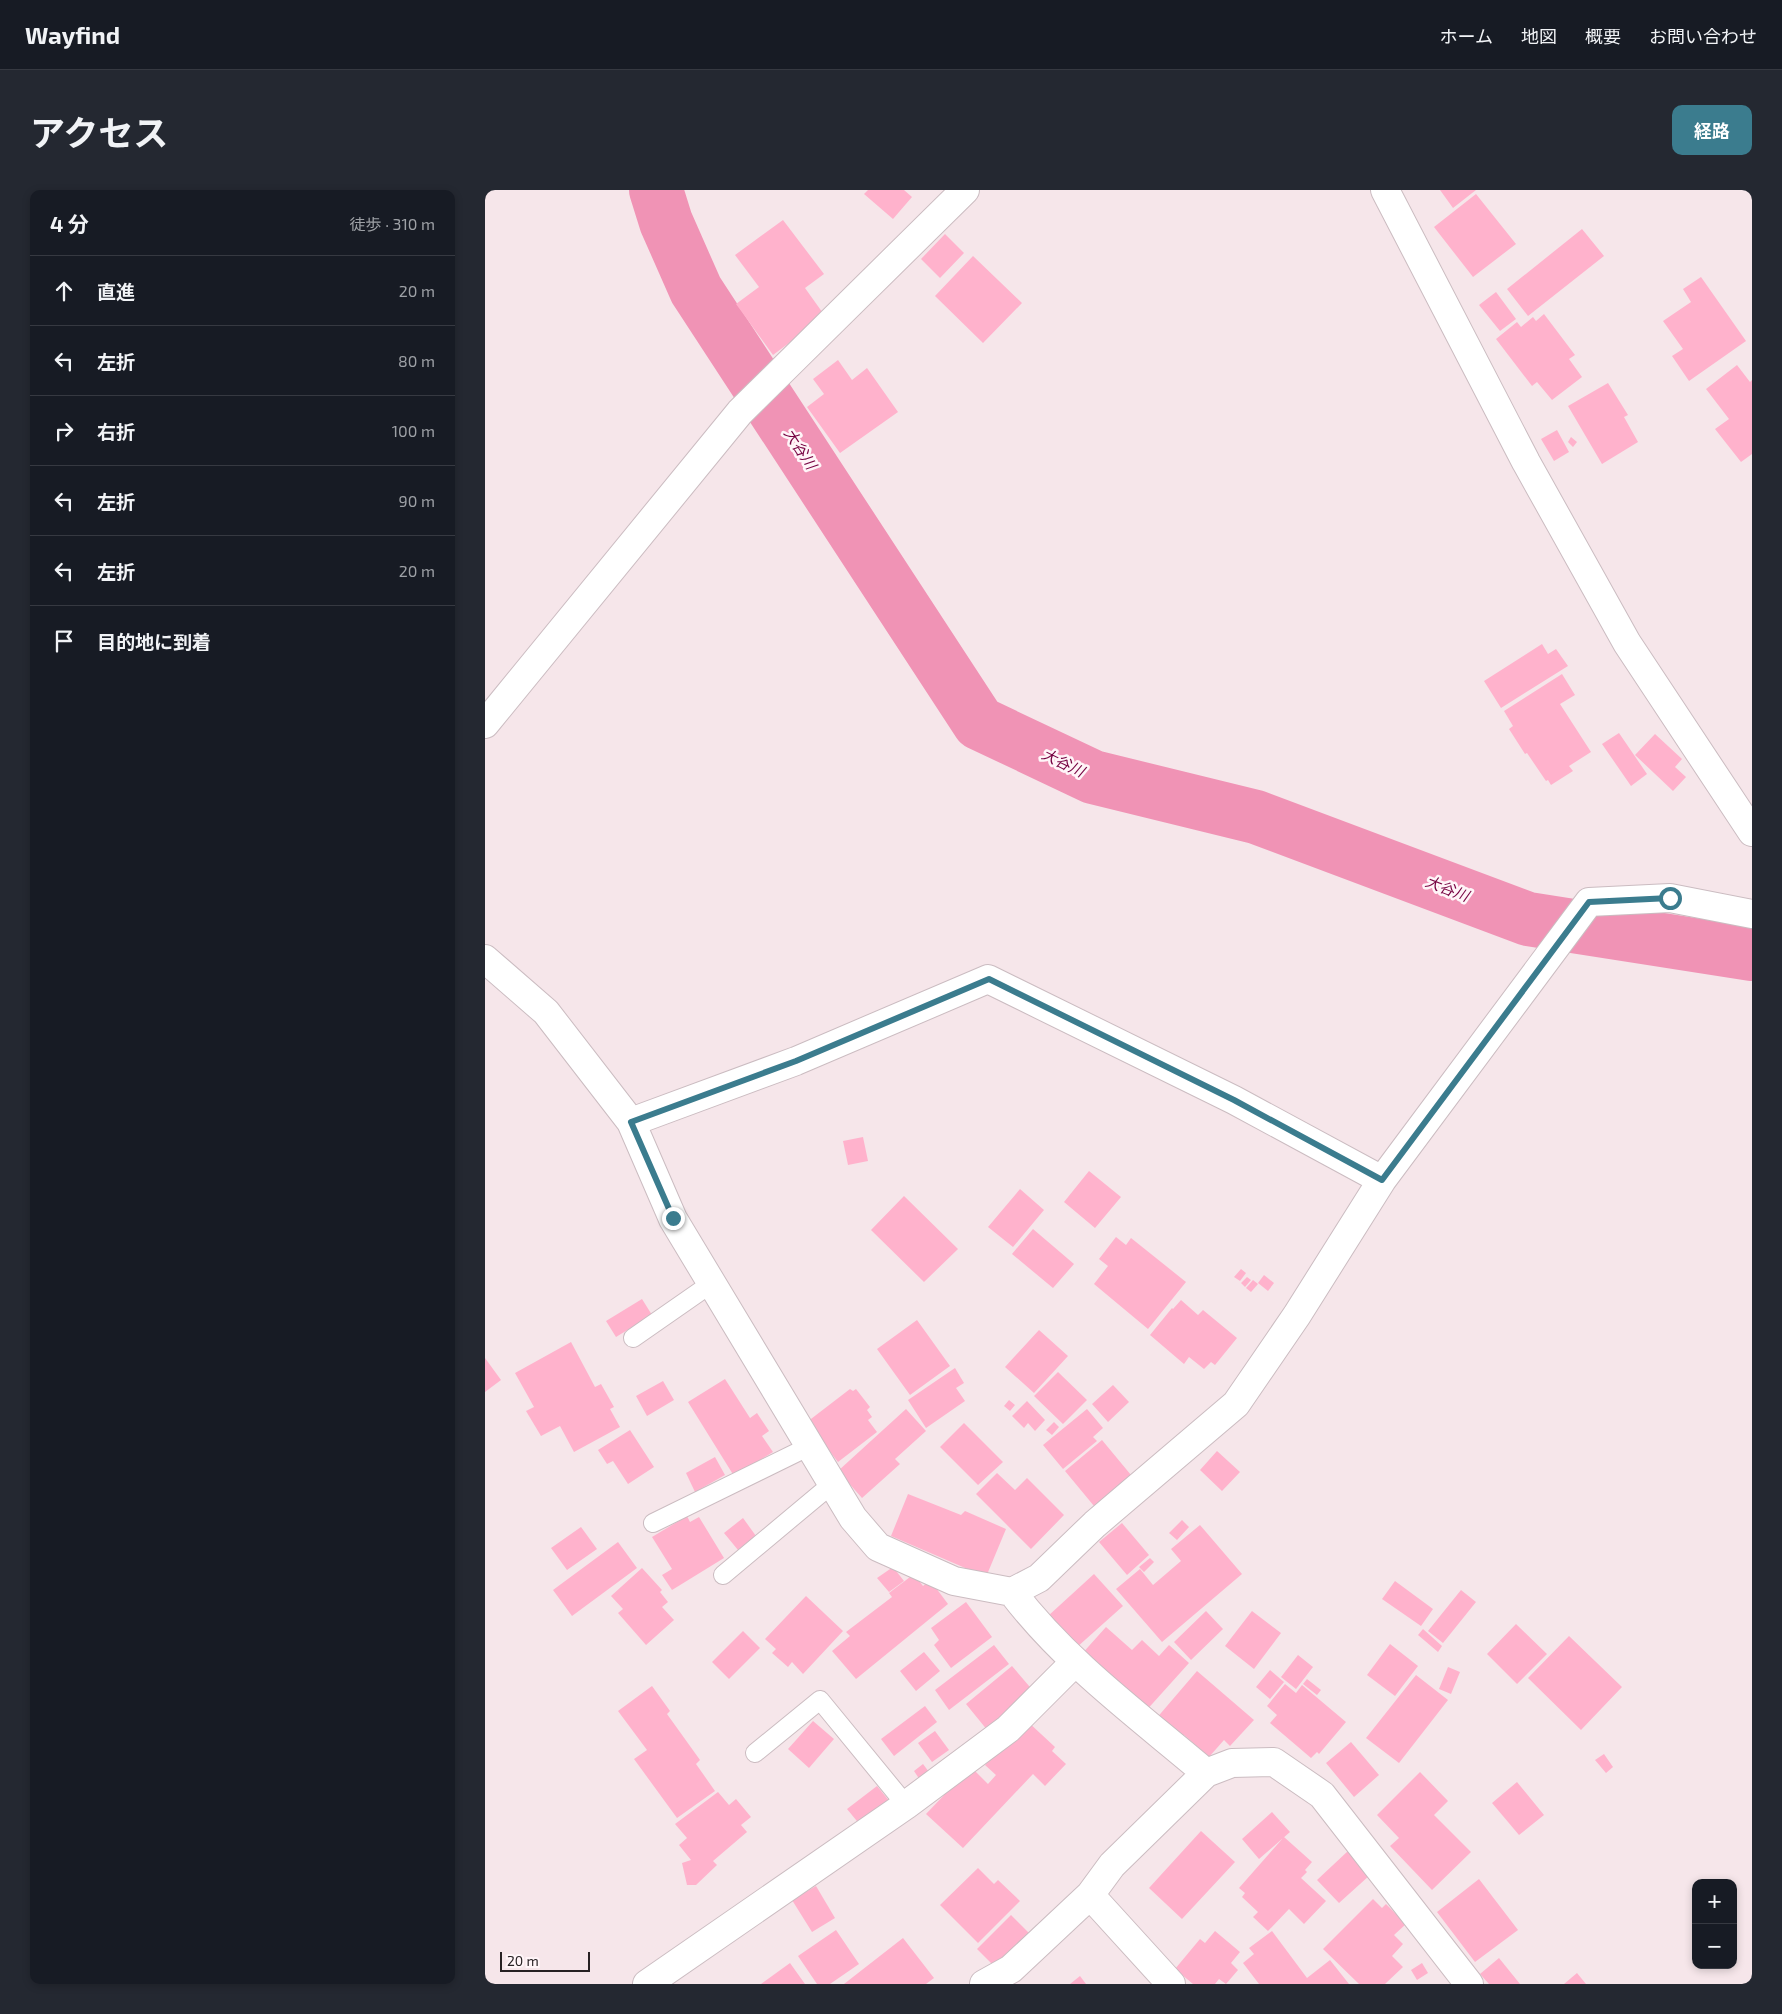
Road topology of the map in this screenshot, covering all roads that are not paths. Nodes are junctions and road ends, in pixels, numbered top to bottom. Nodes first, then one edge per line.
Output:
1 (965, 190) edge
2 (1385, 190) edge
3 (485, 724) edge
4 (1752, 832) edge
5 (1752, 914) edge
6 (485, 960) edge
7 (631, 1122) junction
8 (1382, 1180) junction
9 (712, 1283) junction
10 (633, 1338) dead end
11 (810, 1446) junction
12 (832, 1484) junction
13 (653, 1523) dead end
14 (723, 1575) dead end
15 (1012, 1592) junction
16 (1075, 1662) junction
17 (755, 1753) dead end
18 (1206, 1773) junction
19 (905, 1805) junction
20 (1090, 1895) junction
21 (647, 1984) edge
22 (984, 1984) edge
23 (1171, 1984) edge
24 (1469, 1984) edge

1 - 3 street
2 - 4 street
5 - 8 street
6 - 7 street
7 - 8 street
7 - 9 street
8 - 15 street
9 - 10 lane
9 - 11 street
11 - 12 street
11 - 13 lane
12 - 14 lane
12 - 15 street
15 - 16 street
16 - 18 street
16 - 19 street
17 - 19 lane
18 - 20 street
18 - 24 street
19 - 21 street
20 - 22 street
20 - 23 street

